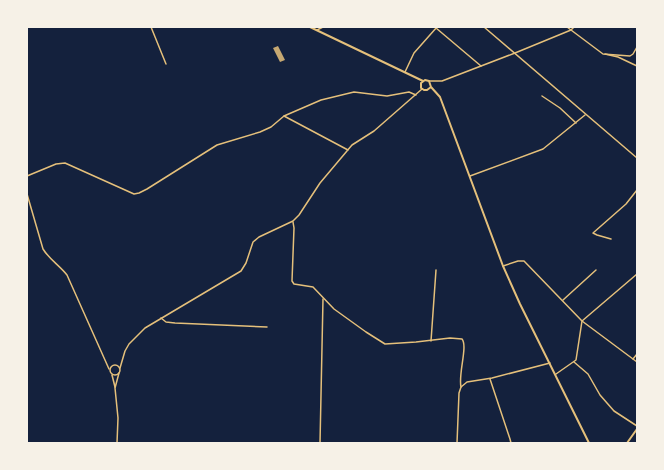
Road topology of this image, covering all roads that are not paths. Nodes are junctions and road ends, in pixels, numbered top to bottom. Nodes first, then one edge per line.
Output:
1 (151, 27) edge
2 (310, 27) edge
3 (323, 27) edge
4 (484, 27) edge
5 (567, 27) edge
6 (574, 27) edge
7 (437, 28) edge
8 (318, 30) junction
9 (571, 30) junction
10 (637, 47) edge
11 (515, 53) junction
12 (603, 54) junction
13 (166, 64) dead end
14 (481, 66) junction
15 (637, 66) edge
16 (405, 72) junction
17 (423, 81) junction
18 (429, 81) junction
19 (431, 87) junction
20 (422, 89) junction
21 (416, 95) junction
22 (542, 96) dead end
23 (586, 114) junction
24 (284, 116) junction
25 (576, 123) junction
26 (348, 150) junction
27 (637, 158) edge
28 (27, 176) edge
29 (470, 176) junction
30 (637, 190) edge
31 (27, 194) edge
32 (293, 221) junction
33 (611, 239) dead end
34 (503, 266) junction
35 (436, 270) dead end
36 (596, 270) dead end
37 (637, 274) edge
38 (323, 298) junction
39 (563, 300) junction
40 (161, 318) junction
41 (582, 321) junction
42 (267, 326) dead end
43 (430, 341) junction
44 (637, 354) edge
45 (634, 359) junction
46 (121, 361) junction
47 (107, 362) junction
48 (574, 362) junction
49 (637, 362) edge
50 (550, 363) junction
51 (112, 365) junction
52 (116, 365) junction
53 (120, 368) junction
54 (110, 369) junction
55 (111, 373) junction
56 (118, 373) junction
57 (556, 374) junction
58 (490, 379) junction
59 (461, 387) junction
60 (115, 388) junction
61 (637, 427) edge
62 (457, 442) edge
63 (117, 443) edge
64 (320, 443) edge
65 (511, 443) edge
66 (589, 443) edge
67 (627, 443) edge

1 - 13 street
2 - 8 street
3 - 8 street
4 - 11 street
5 - 9 street
6 - 9 street
7 - 14 street
7 - 16 street
8 - 16 street
9 - 11 street
9 - 12 street
10 - 12 street
11 - 14 street
11 - 23 street
12 - 15 street
14 - 18 street
16 - 17 street
17 - 18 street
17 - 20 street
18 - 19 street
19 - 20 street
19 - 29 street
20 - 21 street
21 - 24 street
21 - 26 street
22 - 25 street
23 - 25 street
23 - 27 street
24 - 26 street
24 - 28 street
25 - 29 street
26 - 32 street
29 - 34 street
30 - 33 street
31 - 47 street
32 - 38 street
32 - 40 street
34 - 39 street
34 - 50 street
35 - 43 street
36 - 39 street
37 - 41 street
38 - 43 street
38 - 64 street
39 - 41 street
40 - 42 street
40 - 46 street
41 - 45 street
41 - 48 street
43 - 59 street
44 - 45 street
45 - 49 street
46 - 52 street
46 - 53 street
47 - 51 street
47 - 54 street
48 - 57 street
48 - 61 street
50 - 57 street
50 - 58 street
51 - 52 street
51 - 54 street
52 - 53 street
53 - 56 street
54 - 55 street
55 - 56 street
55 - 60 street
56 - 60 street
57 - 66 street
58 - 59 street
58 - 65 street
59 - 62 street
60 - 63 street
61 - 67 street

